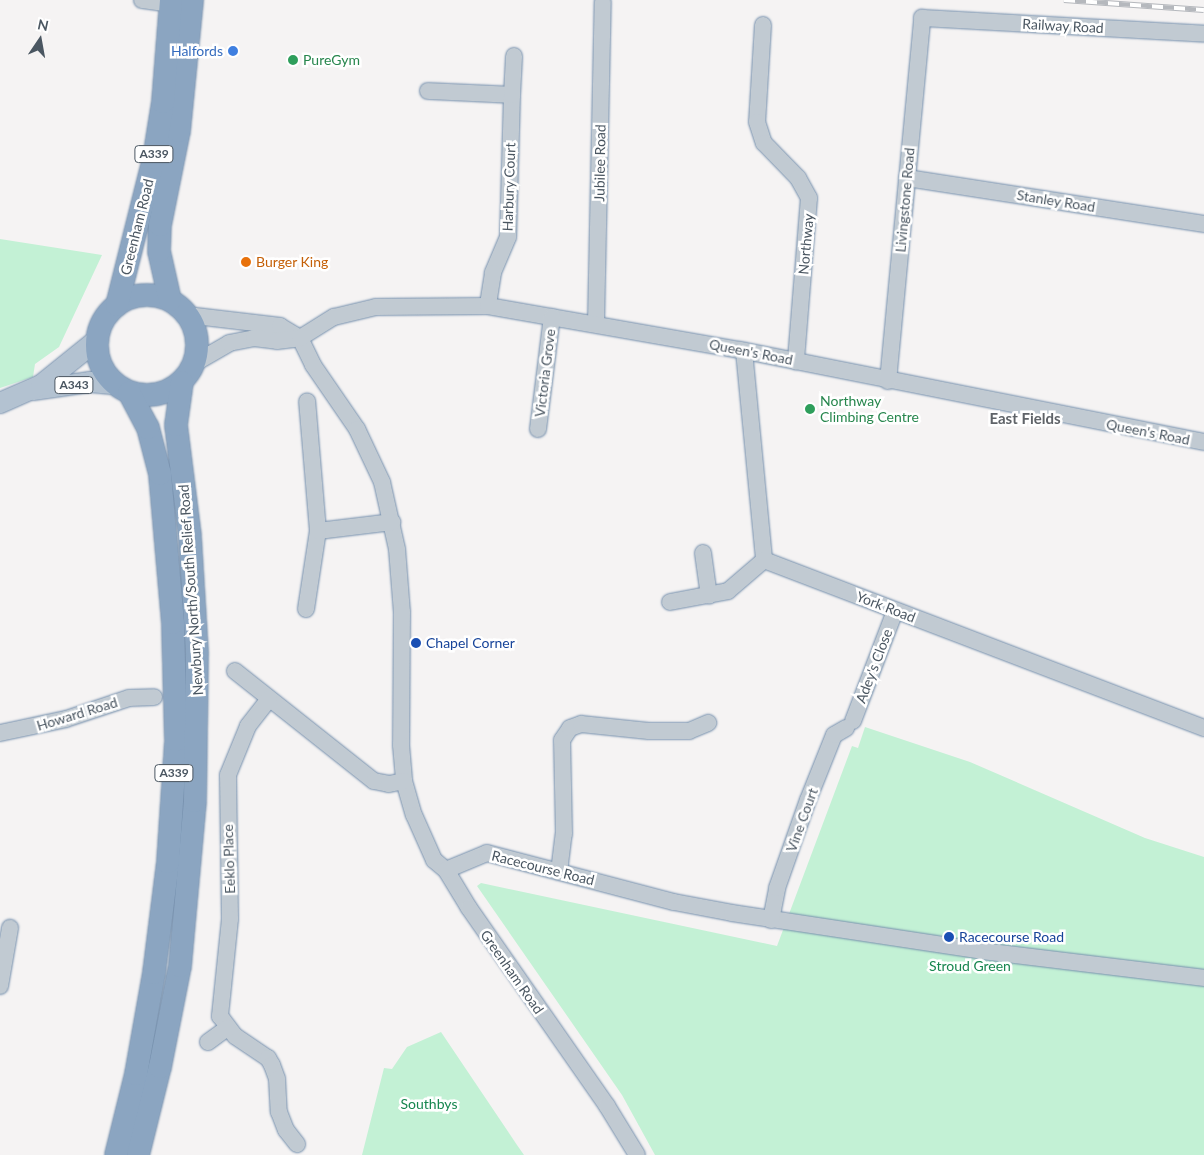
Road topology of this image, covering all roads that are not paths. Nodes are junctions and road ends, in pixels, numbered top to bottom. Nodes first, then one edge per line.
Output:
1 (142, 0) edge
2 (178, 1) edge
3 (603, 2) dead end
4 (922, 18) joint
5 (763, 25) dead end
6 (1204, 34) edge
7 (514, 56) dead end
8 (428, 91) dead end
9 (512, 95) junction
10 (907, 178) junction
11 (1204, 224) edge
12 (170, 300) junction
13 (116, 305) junction
14 (488, 306) junction
15 (188, 315) junction
16 (552, 317) junction
17 (596, 323) junction
18 (300, 338) junction
19 (97, 340) junction
20 (744, 351) junction
21 (796, 361) junction
22 (195, 363) junction
23 (888, 381) junction
24 (182, 382) junction
25 (122, 388) junction
26 (33, 390) junction
27 (307, 401) dead end
28 (0, 403) edge
29 (538, 429) dead end
30 (1204, 442) edge
31 (392, 522) junction
32 (318, 531) junction
33 (703, 553) dead end
34 (764, 560) junction
35 (709, 596) junction
36 (670, 602) dead end
37 (306, 609) dead end
38 (895, 610) junction
39 (235, 671) dead end
40 (154, 697) dead end
41 (269, 699) junction
42 (708, 723) dead end
43 (849, 725) joint
44 (1204, 728) edge
45 (0, 733) edge
46 (404, 782) junction
47 (446, 870) junction
48 (558, 872) junction
49 (771, 920) junction
50 (10, 928) dead end
51 (1204, 978) edge
52 (0, 986) edge
53 (227, 1028) junction
54 (208, 1042) dead end
55 (298, 1144) dead end
56 (116, 1155) edge
57 (138, 1155) edge
58 (637, 1155) edge

1 - 2 street
2 - 12 highway, Greenham Road / A339
2 - 13 highway, Greenham Road / A339
3 - 17 street, Jubilee Road
4 - 6 street, Railway Road
4 - 10 street, Livingstone Road
5 - 21 street, Northway
7 - 9 street, Harbury Court
8 - 9 street
9 - 14 street, Harbury Court
10 - 11 street, Stanley Road
10 - 23 street, Livingstone Road
12 - 13 highway
12 - 15 highway
13 - 19 highway
14 - 16 street, Queen's Road
14 - 18 street, Queen's Road
15 - 18 street
15 - 22 highway
16 - 17 street, Queen's Road
16 - 29 street, Victoria Grove
17 - 20 street, Queen's Road
18 - 22 street
18 - 31 street, Greenham Road
19 - 25 highway
19 - 26 main road, A343
20 - 21 street, Queen's Road
20 - 34 street
21 - 23 street, Queen's Road
22 - 24 highway
23 - 30 street, Queen's Road
24 - 25 highway
24 - 57 highway, Newbury North/South Relief Road / A339
25 - 26 main road, A343
25 - 56 highway, Newbury North/South Relief Road / A339
26 - 28 main road, A343
27 - 32 street
31 - 32 street
31 - 46 street, Greenham Road
32 - 37 street
33 - 35 street
34 - 35 street
34 - 38 street, York Road
35 - 36 street
38 - 43 street, Adey's Close
38 - 44 street, York Road
39 - 41 street
40 - 45 street, Howard Road
41 - 46 street
41 - 53 street, Eeklo Place
42 - 48 street
43 - 49 street, Vine Court
46 - 47 street, Greenham Road
47 - 48 street, Racecourse Road
47 - 58 street, Greenham Road
48 - 49 street, Racecourse Road
49 - 51 street, Racecourse Road
50 - 52 street
53 - 54 street
53 - 55 street

